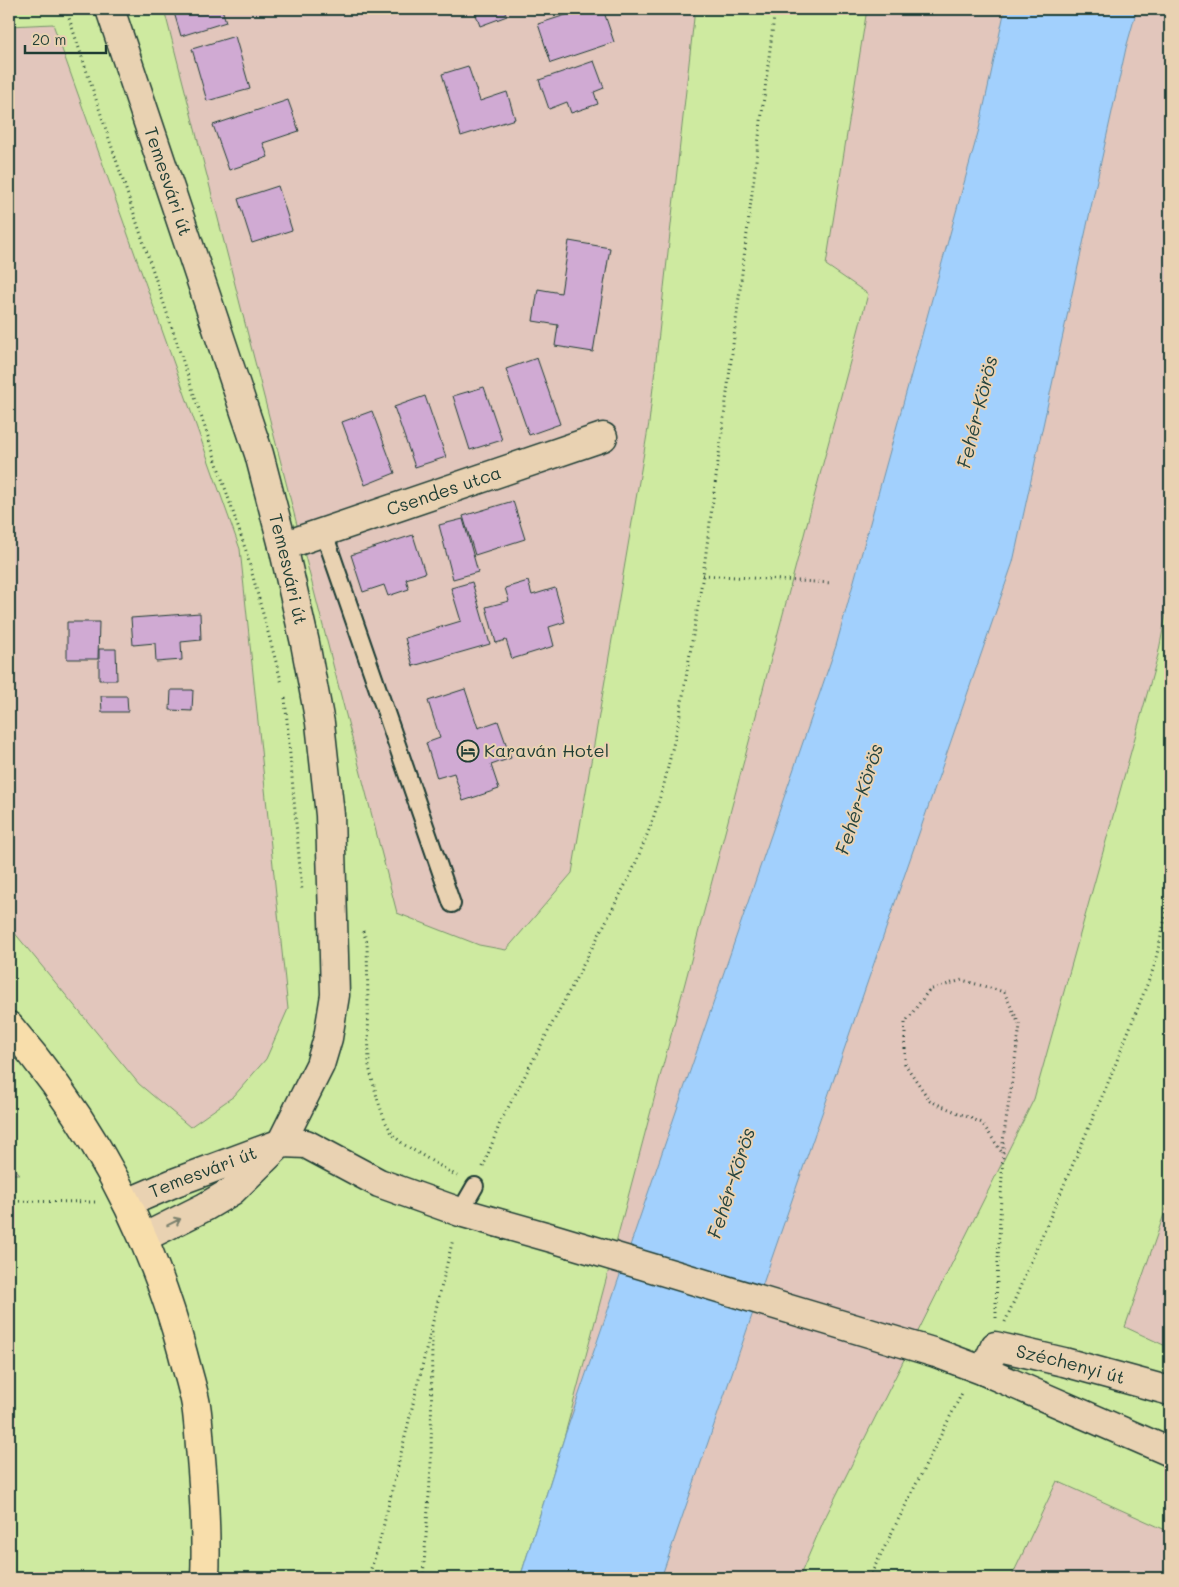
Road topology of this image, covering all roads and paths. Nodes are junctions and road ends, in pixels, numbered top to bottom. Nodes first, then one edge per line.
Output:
1 (66, 9) edge
2 (110, 9) edge
3 (776, 9) edge
4 (603, 437) dead end
5 (324, 533) junction
6 (283, 546) junction
7 (702, 575) junction
8 (831, 583) dead end
9 (302, 892) dead end
10 (1170, 897) edge
11 (452, 904) dead end
12 (333, 919) junction
13 (9, 1026) edge
14 (282, 1143) junction
15 (1003, 1154) junction
16 (475, 1186) junction
17 (9, 1201) edge
18 (127, 1203) junction
19 (460, 1212) junction
20 (143, 1238) junction
21 (432, 1327) junction
22 (982, 1368) junction
23 (1170, 1392) edge
24 (1170, 1452) edge
25 (205, 1578) edge
26 (368, 1578) edge
27 (423, 1578) edge
28 (869, 1578) edge

1 - 9 path
2 - 6 street, Temesvári út
3 - 7 path
4 - 5 street, Csendes utca
5 - 6 street, Csendes utca
5 - 11 lane
6 - 12 street, Temesvári út
7 - 8 path
7 - 16 path
10 - 22 path
12 - 14 street, Temesvári út
12 - 16 path
13 - 18 main road
14 - 18 street, Temesvári út
14 - 19 street, Széchenyi út
20 -> 14 street, Temesvári út
15 - 15 path
15 - 22 path
16 - 19 lane
17 - 18 path
18 - 20 main road
19 - 21 path
19 - 22 street, Széchenyi út
20 - 25 main road
21 - 26 path
21 - 27 path
22 - 23 street, Széchenyi út
22 - 24 street, Széchenyi út
22 - 28 path

